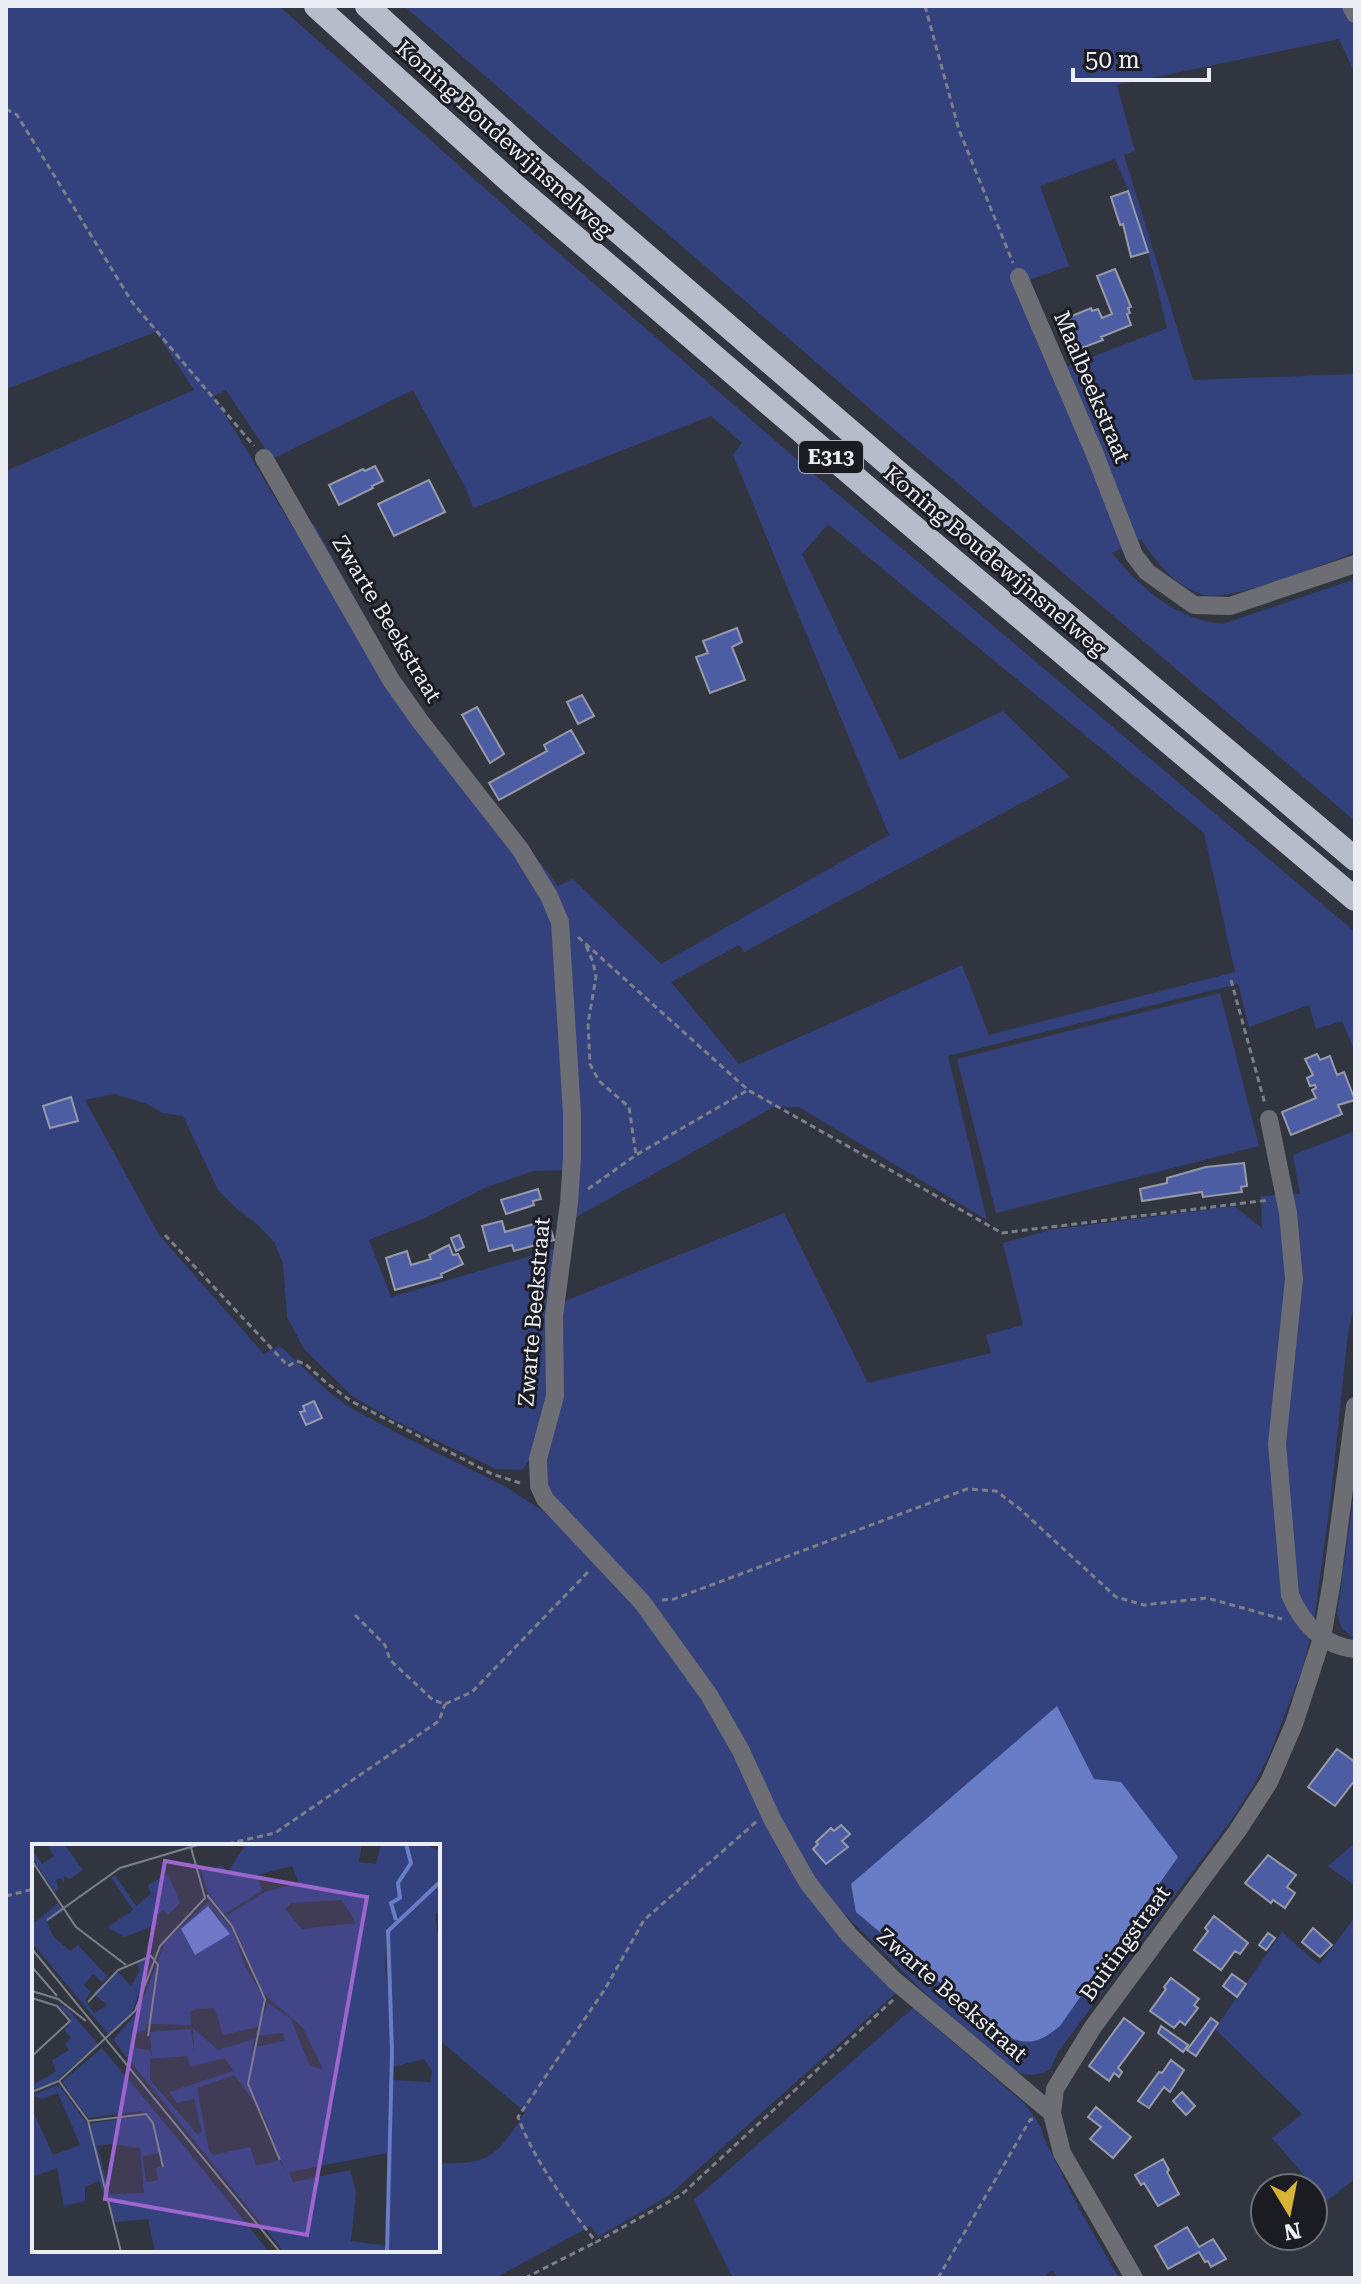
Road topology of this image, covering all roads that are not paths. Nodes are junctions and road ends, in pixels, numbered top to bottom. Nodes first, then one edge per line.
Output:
1 (316, 6) edge
2 (367, 6) edge
3 (1351, 6) edge
4 (1355, 14) edge
5 (1019, 277) road end
6 (264, 458) road end
7 (1355, 564) edge
8 (1355, 859) edge
9 (1355, 899) edge
10 (1269, 1119) road end
11 (1355, 1406) edge
12 (1317, 1633) junction
13 (1355, 1649) edge
14 (1052, 2113) junction
15 (1134, 2278) edge

1 - 9 highway, Koning Boudewijnsnelweg / E313
2 - 8 highway, Koning Boudewijnsnelweg / E313
3 - 4 street
5 - 7 street, Maalbeekstraat
6 - 14 street, Zwarte Beekstraat
10 - 12 street
11 - 12 street, Buitingstraat
12 - 13 street
12 - 14 street, Buitingstraat
14 - 15 street, Buitingstraat

